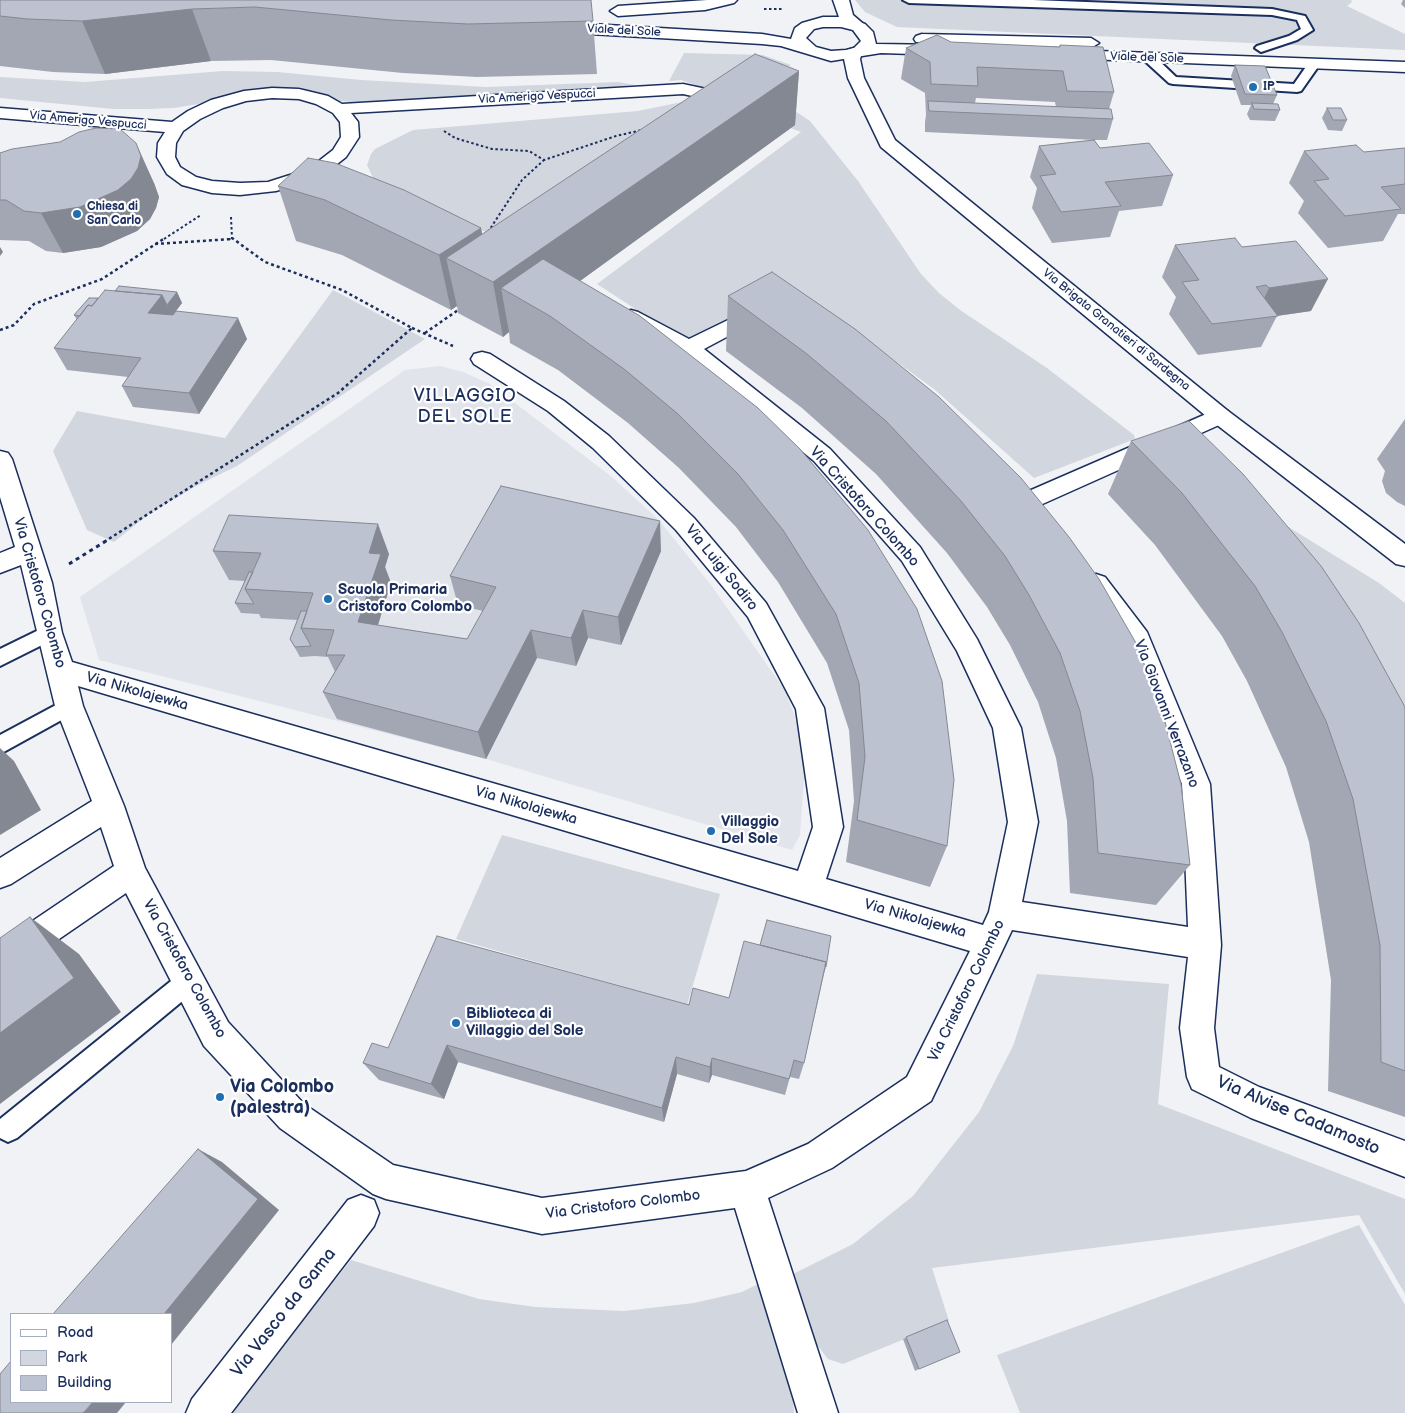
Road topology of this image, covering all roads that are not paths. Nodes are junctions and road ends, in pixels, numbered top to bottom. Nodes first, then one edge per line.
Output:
1 (729, 0) edge
2 (840, 0) edge
3 (909, 0) edge
4 (940, 0) edge
5 (999, 2) edge
6 (616, 5) edge
7 (816, 24) junction
8 (544, 26) edge
9 (613, 29) junction
10 (862, 29) junction
11 (678, 34) junction
12 (1261, 48) junction
13 (810, 51) junction
14 (857, 52) junction
15 (1405, 52) edge
16 (831, 56) junction
17 (1150, 59) junction
18 (1314, 64) junction
19 (1405, 67) edge
20 (856, 78) junction
21 (339, 109) junction
22 (718, 112) edge
23 (0, 114) edge
24 (176, 128) junction
25 (321, 168) junction
26 (339, 176) edge
27 (606, 303) edge
28 (783, 303) edge
29 (689, 348) junction
30 (482, 359) road end
31 (1220, 416) junction
32 (1164, 440) junction
33 (0, 459) edge
34 (1185, 459) edge
35 (6, 497) edge
36 (1048, 523) edge
37 (29, 551) junction
38 (1405, 557) edge
39 (1078, 562) edge
40 (0, 564) edge
41 (49, 633) junction
42 (0, 658) edge
43 (61, 670) junction
44 (69, 706) junction
45 (0, 744) edge
46 (109, 806) junction
47 (131, 872) junction
48 (0, 874) edge
49 (808, 888) junction
50 (1004, 914) junction
51 (991, 942) junction
52 (1205, 945) junction
53 (0, 961) edge
54 (189, 981) junction
55 (8, 1129) dead end
56 (1405, 1159) edge
57 (747, 1190) junction
58 (361, 1213) dead end
59 (206, 1413) edge
60 (818, 1413) edge

1 - 6 street
2 - 7 street
2 - 10 street
3 - 4 lane
4 - 5 lane
5 - 12 lane
6 - 9 street
7 - 10 street, Viale del Sole
7 - 11 street, Viale del Sole
7 - 13 street
8 - 9 street, Viale del Sole
9 - 11 street, Viale del Sole
10 - 12 street, Viale del Sole
10 - 14 street
11 - 13 street, Viale del Sole
12 - 15 street, Viale del Sole
13 - 16 street, Viale del Sole
14 - 16 street, Viale del Sole
14 - 17 street, Viale del Sole
14 - 20 street, Via Brigata Granatieri di Sardegna
16 - 20 street, Via Brigata Granatieri di Sardegna
17 - 18 street, Viale del Sole
17 - 18 lane
18 - 19 street, Viale del Sole
20 - 31 street, Via Brigata Granatieri di Sardegna
21 - 22 street, Via Amerigo Vespucci
21 - 24 street, Via Amerigo Vespucci
21 - 25 street
23 - 24 street, Via Amerigo Vespucci
24 - 25 street
25 - 26 street
27 - 29 street, Via Cristoforo Colombo
28 - 29 street
29 - 50 street, Via Cristoforo Colombo
30 - 49 street, Via Luigi Sodiro
31 - 32 street
31 - 38 street, Via Brigata Granatieri di Sardegna
32 - 34 street
32 - 36 street
33 - 35 street, Via Cristoforo Colombo
35 - 37 street, Via Cristoforo Colombo
37 - 40 street
37 - 41 street, Via Cristoforo Colombo
39 - 52 street, Via Giovanni Verrazano
41 - 42 lane
41 - 43 street, Via Cristoforo Colombo
43 - 44 street, Via Cristoforo Colombo
43 - 49 street, Via Nikolajewka
44 - 45 lane
44 - 46 street, Via Cristoforo Colombo
46 - 47 street, Via Cristoforo Colombo
46 - 48 street
47 - 53 street
47 - 54 street, Via Cristoforo Colombo
49 - 51 street, Via Nikolajewka
50 - 51 street, Via Cristoforo Colombo
50 - 52 street
51 - 57 street, Via Cristoforo Colombo
52 - 56 street, Via Alvise Cadamosto
54 - 55 lane
54 - 57 street, Via Cristoforo Colombo
57 - 60 street
58 - 59 street, Via Vasco da Gama

